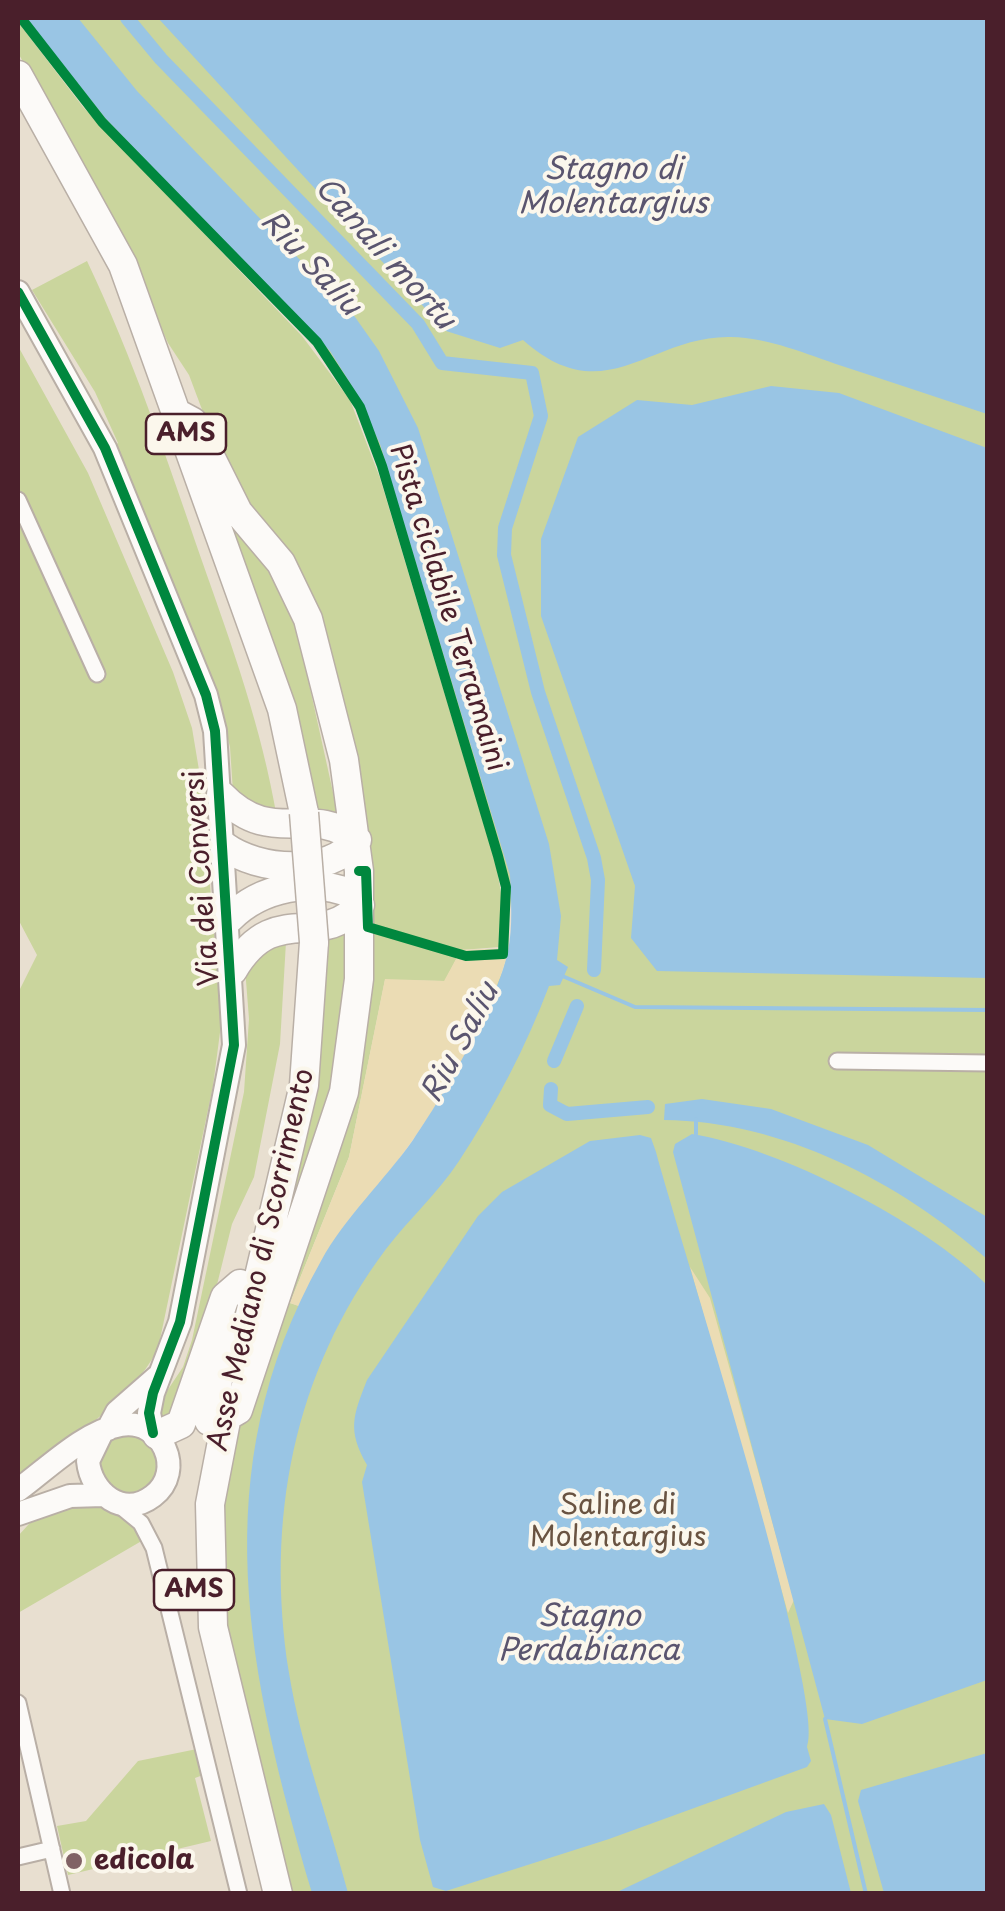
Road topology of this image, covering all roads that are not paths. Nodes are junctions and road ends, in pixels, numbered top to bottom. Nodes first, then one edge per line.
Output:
1 (18, 76) edge
2 (18, 111) edge
3 (18, 292) edge
4 (180, 415) junction
5 (18, 500) edge
6 (98, 674) dead end
7 (221, 795) junction
8 (296, 813) junction
9 (357, 840) junction
10 (224, 846) junction
11 (360, 905) junction
12 (230, 918) junction
13 (305, 942) junction
14 (233, 970) junction
15 (837, 1061) dead end
16 (988, 1063) edge
17 (240, 1284) junction
18 (160, 1375) junction
19 (226, 1417) junction
20 (102, 1430) junction
21 (155, 1434) junction
22 (18, 1490) edge
23 (109, 1499) junction
24 (55, 1500) junction
25 (18, 1514) edge
26 (18, 1526) edge
27 (18, 1703) edge
28 (52, 1849) junction
29 (18, 1857) edge
30 (62, 1894) edge
31 (239, 1894) edge
32 (260, 1894) edge
33 (278, 1894) edge

1 - 4 highway, Asse Mediano di Scorrimento / AMS
2 - 8 highway, Asse Mediano di Scorrimento / AMS
3 - 7 street, Via dei Conversi
4 - 8 highway, Asse Mediano di Scorrimento / AMS
4 - 9 highway
5 - 6 street
7 - 9 highway
7 - 10 street, Via dei Conversi
8 - 13 highway, Asse Mediano di Scorrimento / AMS, bridge
9 - 10 highway
9 - 11 highway
10 - 12 street, Via dei Conversi
11 - 12 highway
11 - 14 highway
11 - 19 highway
12 - 14 street, Via dei Conversi
13 - 17 highway, Asse Mediano di Scorrimento / AMS
13 - 19 highway, Asse Mediano di Scorrimento / AMS
14 - 18 street, Via dei Conversi
15 - 16 street
17 - 21 highway
17 - 32 highway, Asse Mediano di Scorrimento / AMS
18 - 20 street, Via dei Conversi
18 - 21 street
19 - 33 highway, Asse Mediano di Scorrimento / AMS
20 - 21 street
20 - 22 street, Via dei Conversi
20 - 23 street
21 - 23 street
23 - 24 street
23 - 31 street
24 - 25 street
24 - 26 street
27 - 28 street
28 - 29 street
28 - 30 street

